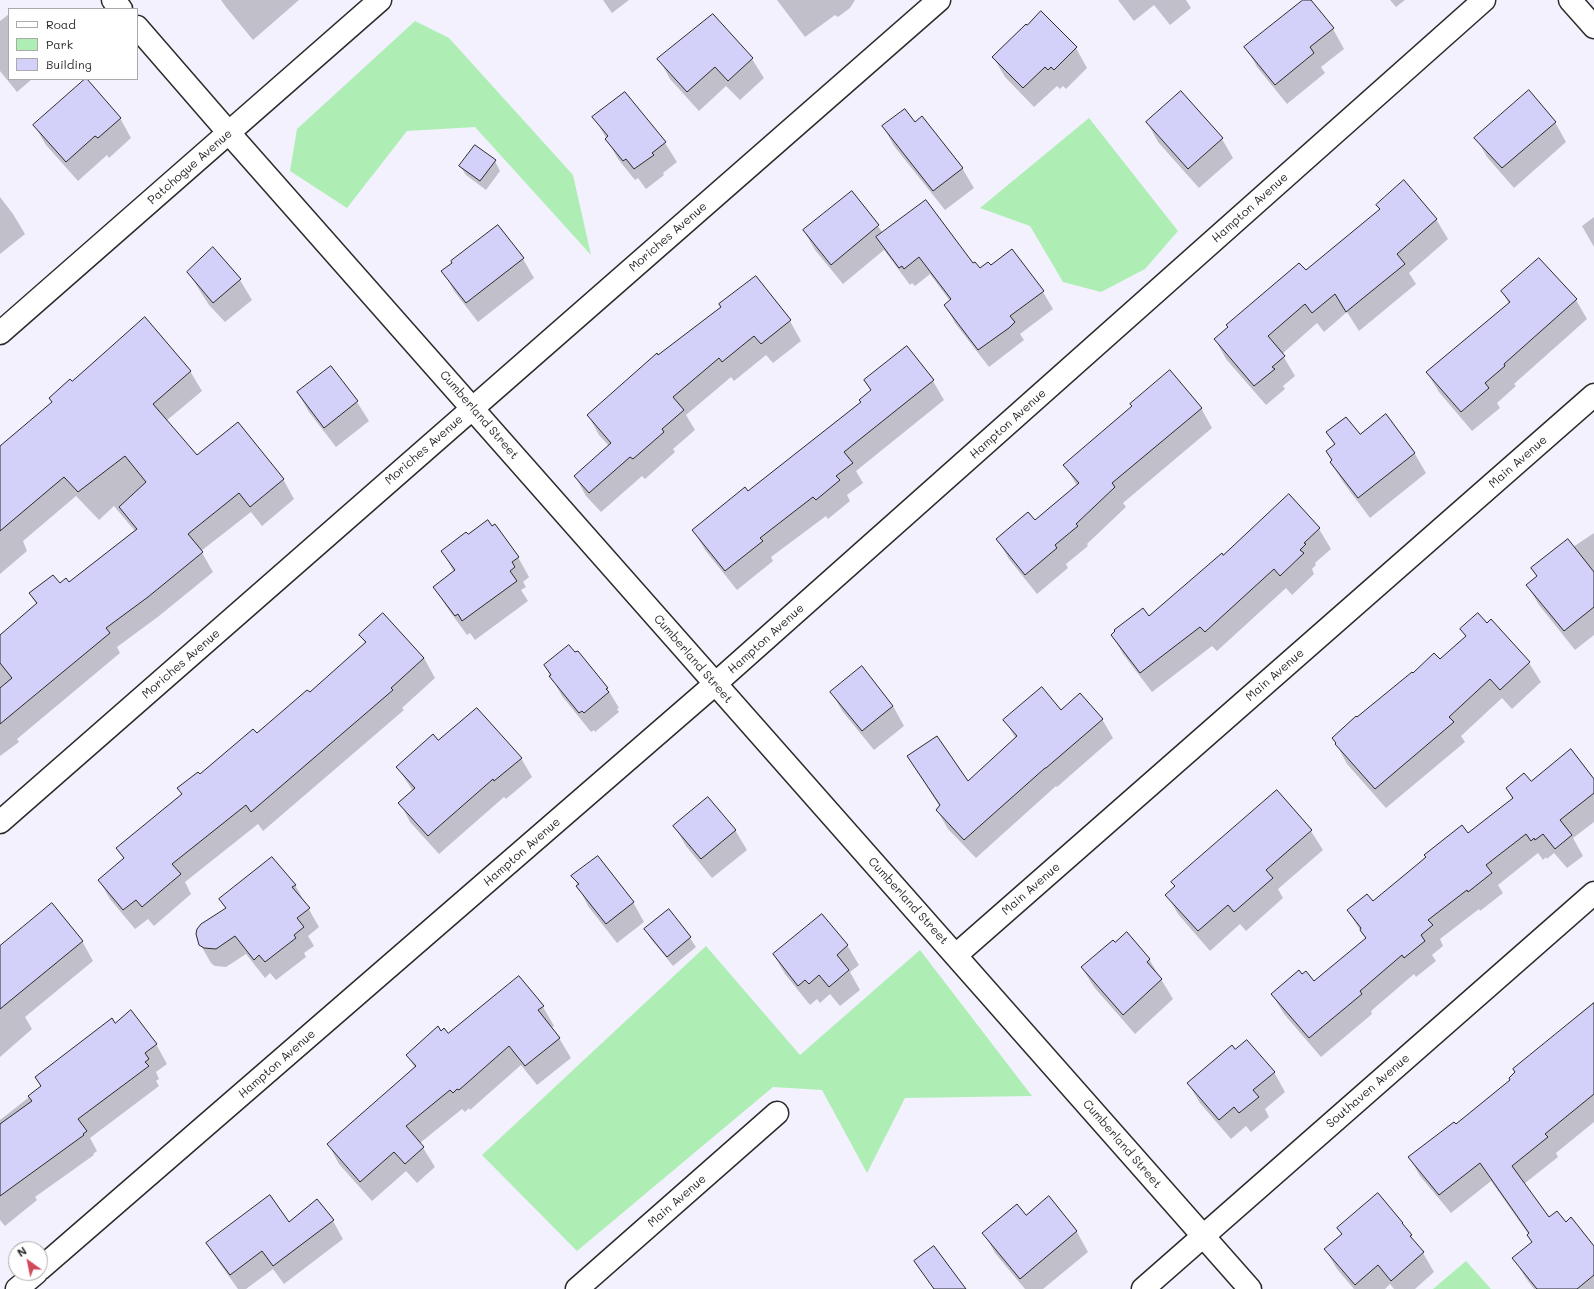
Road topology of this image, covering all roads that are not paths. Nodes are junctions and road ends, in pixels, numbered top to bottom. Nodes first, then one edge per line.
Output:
1 (114, 0) edge
2 (380, 0) edge
3 (939, 0) edge
4 (1484, 0) edge
5 (1570, 0) edge
6 (120, 8) edge
7 (138, 28) edge
8 (1594, 28) edge
9 (229, 133) junction
10 (0, 333) edge
11 (1594, 395) edge
12 (473, 408) junction
13 (715, 684) junction
14 (0, 822) edge
15 (1594, 893) edge
16 (956, 955) junction
17 (777, 1113) dead end
18 (1202, 1236) junction
19 (48, 1263) edge
20 (27, 1281) edge
21 (18, 1289) edge
22 (577, 1289) edge
23 (1143, 1289) edge
24 (1250, 1289) edge

1 - 6 street
2 - 9 street, Patchogue Avenue
3 - 12 street, Moriches Avenue
4 - 13 street, Hampton Avenue
5 - 8 street
7 - 9 street, Cumberland Street
9 - 10 street, Patchogue Avenue
9 - 12 street, Cumberland Street
11 - 16 street, Main Avenue
12 - 13 street, Cumberland Street
12 - 14 street, Moriches Avenue
13 - 16 street, Cumberland Street
13 - 19 street, Hampton Avenue
15 - 18 street, Southaven Avenue
16 - 18 street, Cumberland Street
17 - 22 street, Main Avenue
18 - 23 street, Southaven Avenue
18 - 24 street, Cumberland Street
20 - 21 street

